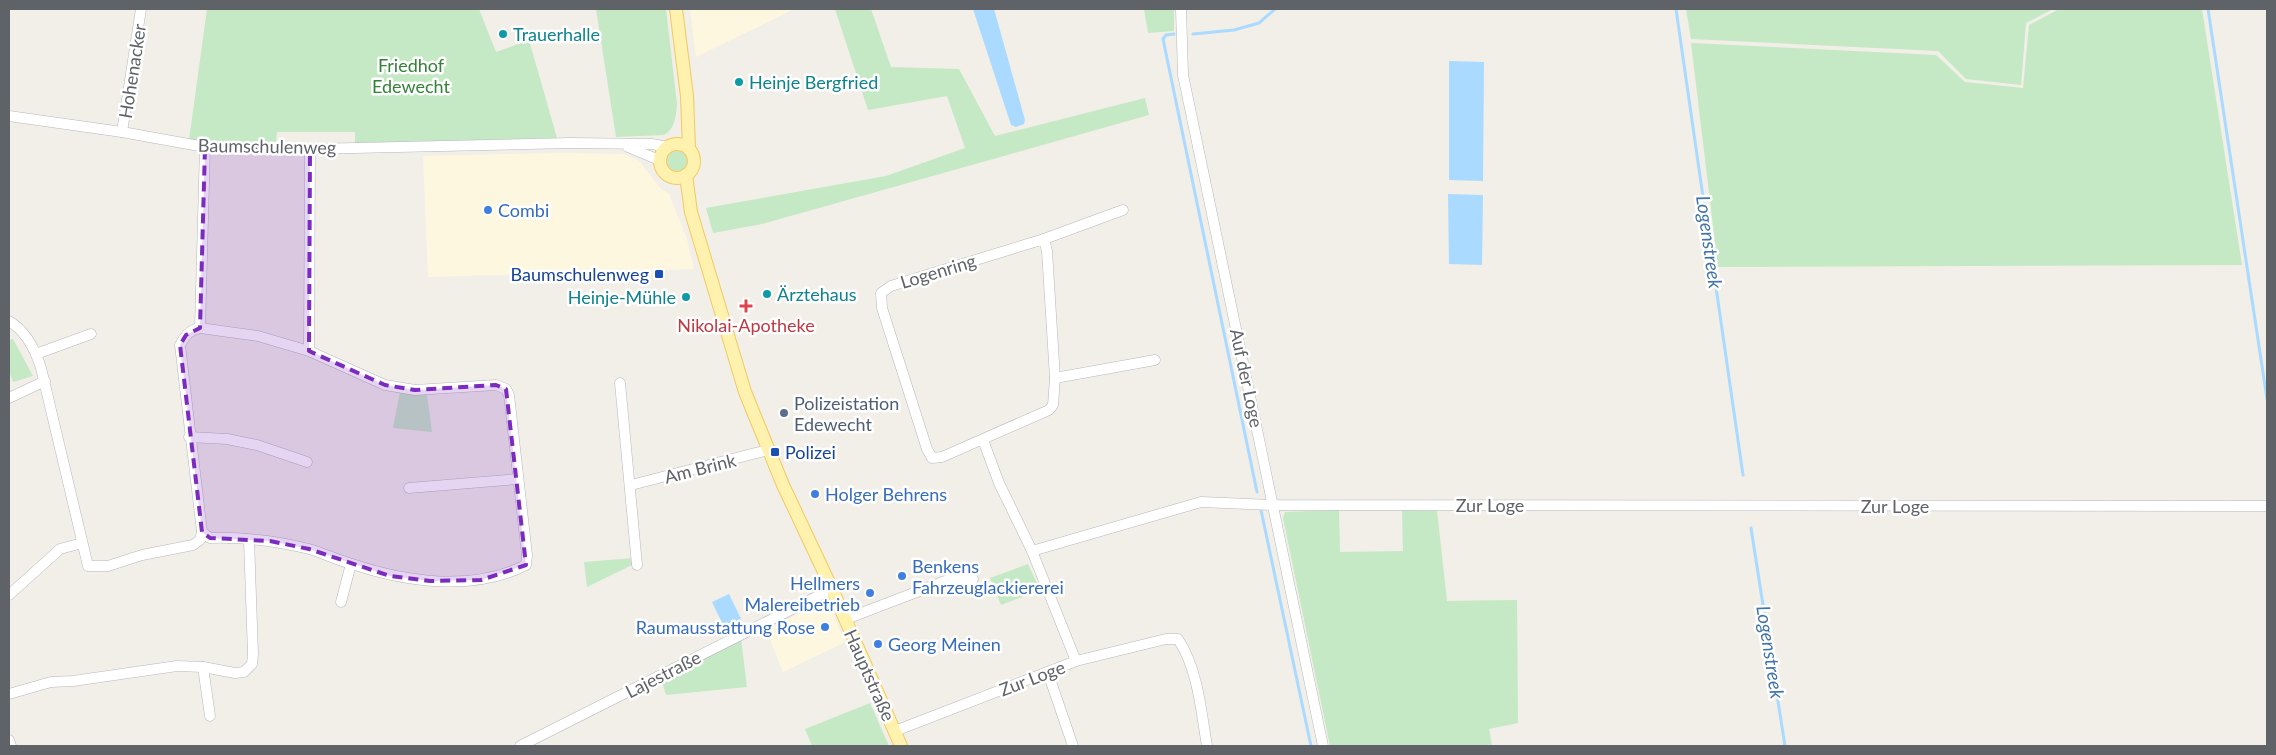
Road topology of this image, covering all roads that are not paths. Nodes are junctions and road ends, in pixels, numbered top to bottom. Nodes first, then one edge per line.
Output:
1 (138, 9) edge
2 (676, 9) edge
3 (1180, 9) edge
4 (687, 113) junction
5 (9, 116) edge
6 (122, 132) junction
7 (618, 143) junction
8 (671, 145) junction
9 (205, 147) junction
10 (689, 148) junction
11 (310, 149) junction
12 (659, 160) junction
13 (681, 177) junction
14 (1123, 210) dead end
15 (1044, 239) junction
16 (9, 321) edge
17 (200, 328) junction
18 (92, 334) dead end
19 (309, 351) junction
20 (36, 354) junction
21 (1155, 360) dead end
22 (1055, 378) junction
23 (45, 380) junction
24 (620, 383) dead end
25 (9, 398) edge
26 (189, 437) junction
27 (983, 440) junction
28 (768, 450) junction
29 (307, 462) dead end
30 (518, 479) junction
31 (631, 484) junction
32 (409, 488) dead end
33 (1273, 505) junction
34 (2267, 506) edge
35 (202, 532) junction
36 (249, 540) junction
37 (82, 543) junction
38 (1032, 551) junction
39 (351, 564) junction
40 (637, 565) dead end
41 (973, 579) dead end
42 (832, 589) junction
43 (9, 595) edge
44 (341, 602) dead end
45 (846, 619) junction
46 (1076, 661) junction
47 (203, 667) junction
48 (1048, 673) junction
49 (9, 694) edge
50 (210, 716) dead end
51 (895, 731) junction
52 (9, 740) edge
53 (11, 746) edge
54 (520, 746) edge
55 (901, 746) edge
56 (1073, 746) edge
57 (1207, 746) edge
58 (1323, 746) edge

1 - 6 street, Hohenacker
2 - 4 main road
3 - 33 street, Auf der Loge
4 - 8 main road
4 - 10 main road
5 - 6 street, Baumschulenweg
6 - 9 street, Baumschulenweg
7 - 8 street, Baumschulenweg
7 - 11 street, Baumschulenweg
7 - 12 street, Baumschulenweg
8 - 10 main road
8 - 12 main road
9 - 11 street, Baumschulenweg
9 - 17 street
10 - 13 main road
11 - 19 street
12 - 13 main road
13 - 28 main road, Hauptstraße
14 - 15 street, Logenring
15 - 22 street, Logenring
15 - 27 street, Logenring
16 - 20 street
17 - 19 street
17 - 26 street
18 - 20 street
19 - 30 street
20 - 23 street
21 - 22 street
22 - 27 street, Logenring
23 - 25 street
23 - 37 street
24 - 31 street
26 - 29 street
26 - 35 street
27 - 38 street
28 - 31 street, Am Brink
28 - 42 main road, Hauptstraße
30 - 32 street
30 - 39 street
31 - 40 street
33 - 34 street, Zur Loge
33 - 38 street, Zur Loge
33 - 58 street, Auf der Loge
35 - 36 street
35 - 37 street
36 - 39 street
36 - 47 street
37 - 43 street
38 - 46 street, Zur Loge
39 - 44 street
41 - 45 street
42 - 45 main road, Hauptstraße
42 - 54 street, Lajestraße
45 - 51 main road, Hauptstraße
46 - 48 street, Zur Loge
46 - 57 street
47 - 49 street
47 - 50 street
48 - 51 street, Zur Loge
48 - 56 street
51 - 55 main road, Hauptstraße
52 - 53 street

